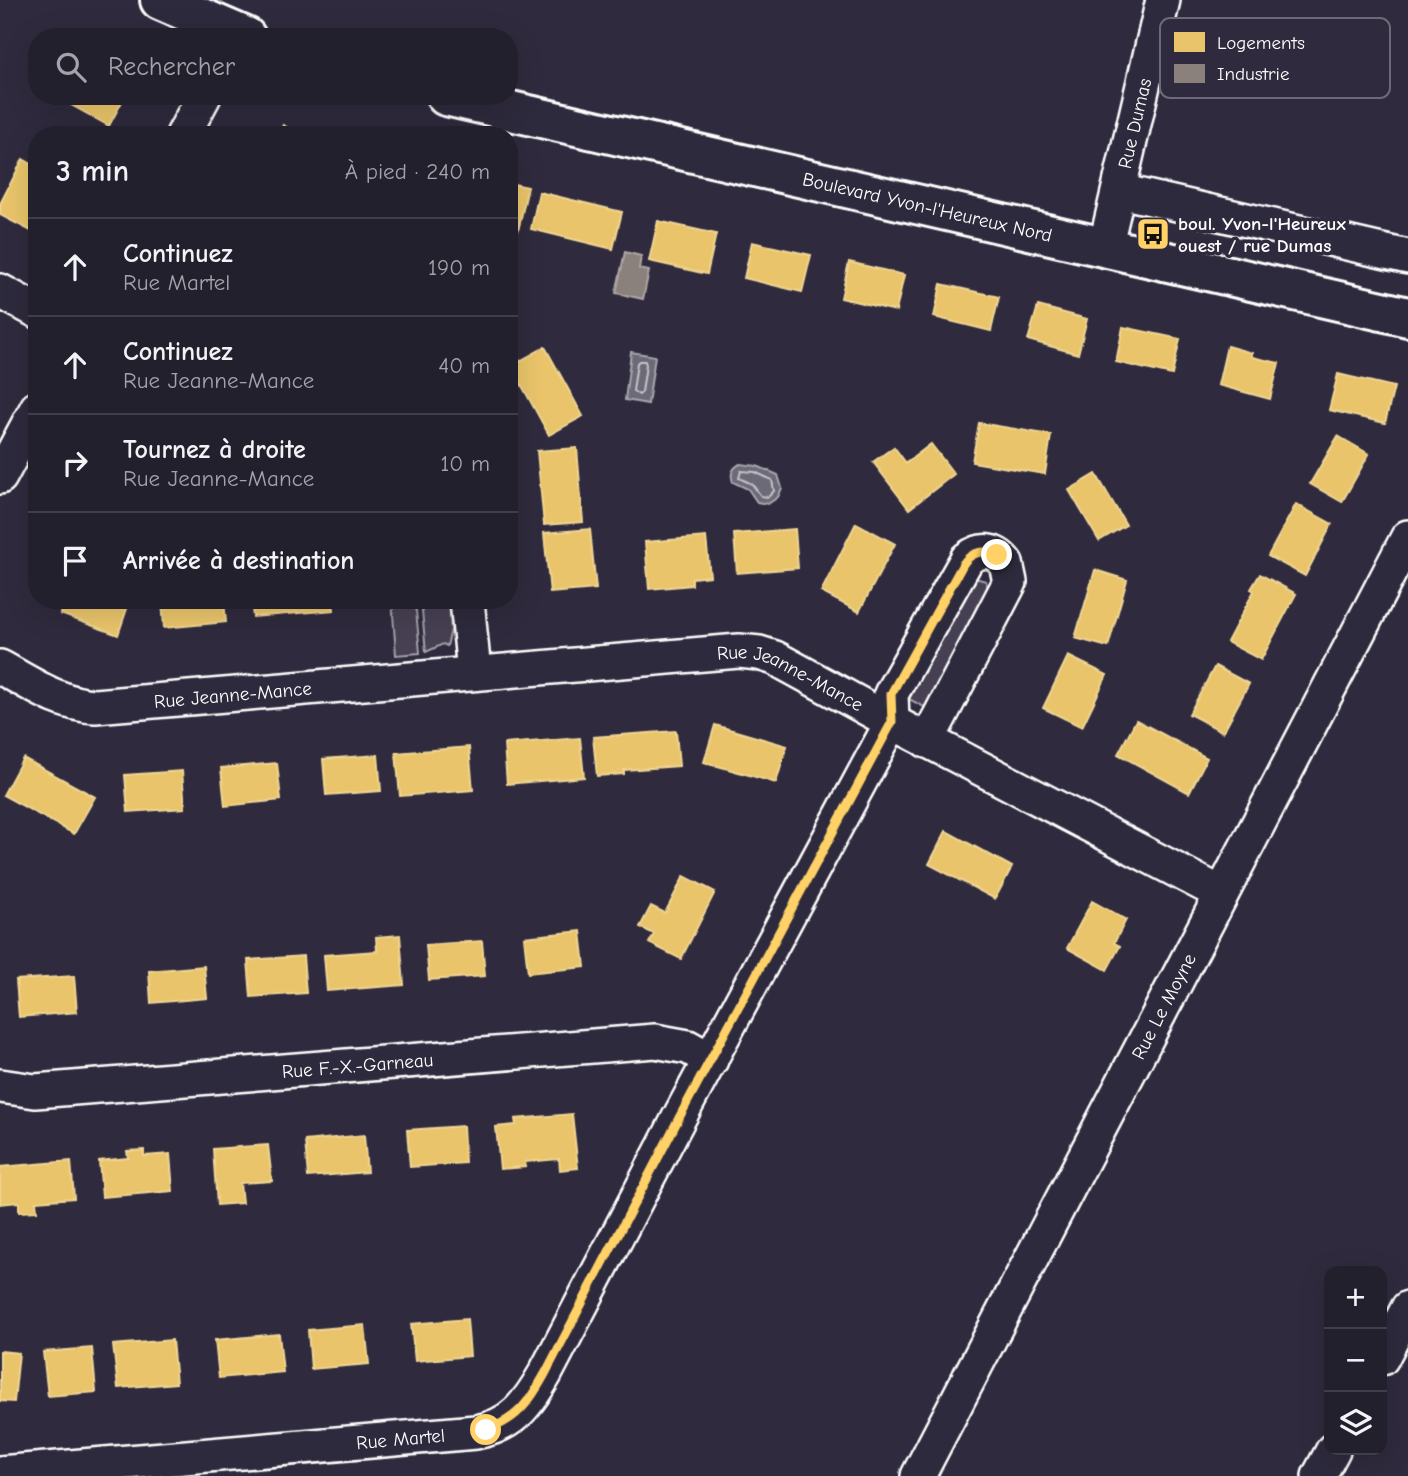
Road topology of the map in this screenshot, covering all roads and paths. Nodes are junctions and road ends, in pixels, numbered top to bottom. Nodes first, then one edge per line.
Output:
1 (160, 0) edge
2 (1163, 0) edge
3 (221, 28) edge
4 (199, 105) edge
5 (485, 105) edge
6 (188, 126) edge
7 (1119, 191) junction
8 (1105, 248) junction
9 (1408, 257) edge
10 (0, 291) edge
11 (28, 306) edge
12 (1408, 317) edge
13 (28, 425) edge
14 (0, 477) edge
15 (1404, 556) edge
16 (468, 609) edge
17 (0, 667) edge
18 (474, 673) junction
19 (892, 722) junction
20 (927, 741) junction
21 (1220, 893) junction
22 (711, 1060) junction
23 (0, 1086) edge
24 (1408, 1308) edge
25 (1387, 1348) edge
26 (1330, 1455) edge
27 (0, 1473) edge
28 (918, 1476) edge
29 (1319, 1476) edge

1 - 3 street
2 - 7 street, Rue Dumas
4 - 6 street
5 - 8 street, Boulevard Yvon-l'Heureux Nord
7 - 8 street, Rue Dumas
7 - 9 street
8 - 12 street, Boulevard Yvon-l'Heureux Nord
10 - 11 street
13 - 14 street
15 - 21 street, Rue Le Moyne
16 - 18 street
17 - 18 street, Rue Jeanne-Mance
18 - 19 street, Rue Jeanne-Mance
19 - 20 street, Rue Jeanne-Mance
19 - 20 street, Rue Jeanne-Mance
19 - 22 street, Rue Martel
20 - 21 street, Rue Jeanne-Mance
21 - 28 street, Rue Le Moyne
22 - 23 street, Rue F.-X.-Garneau
22 - 27 street, Rue Martel
24 - 25 street
26 - 29 street

